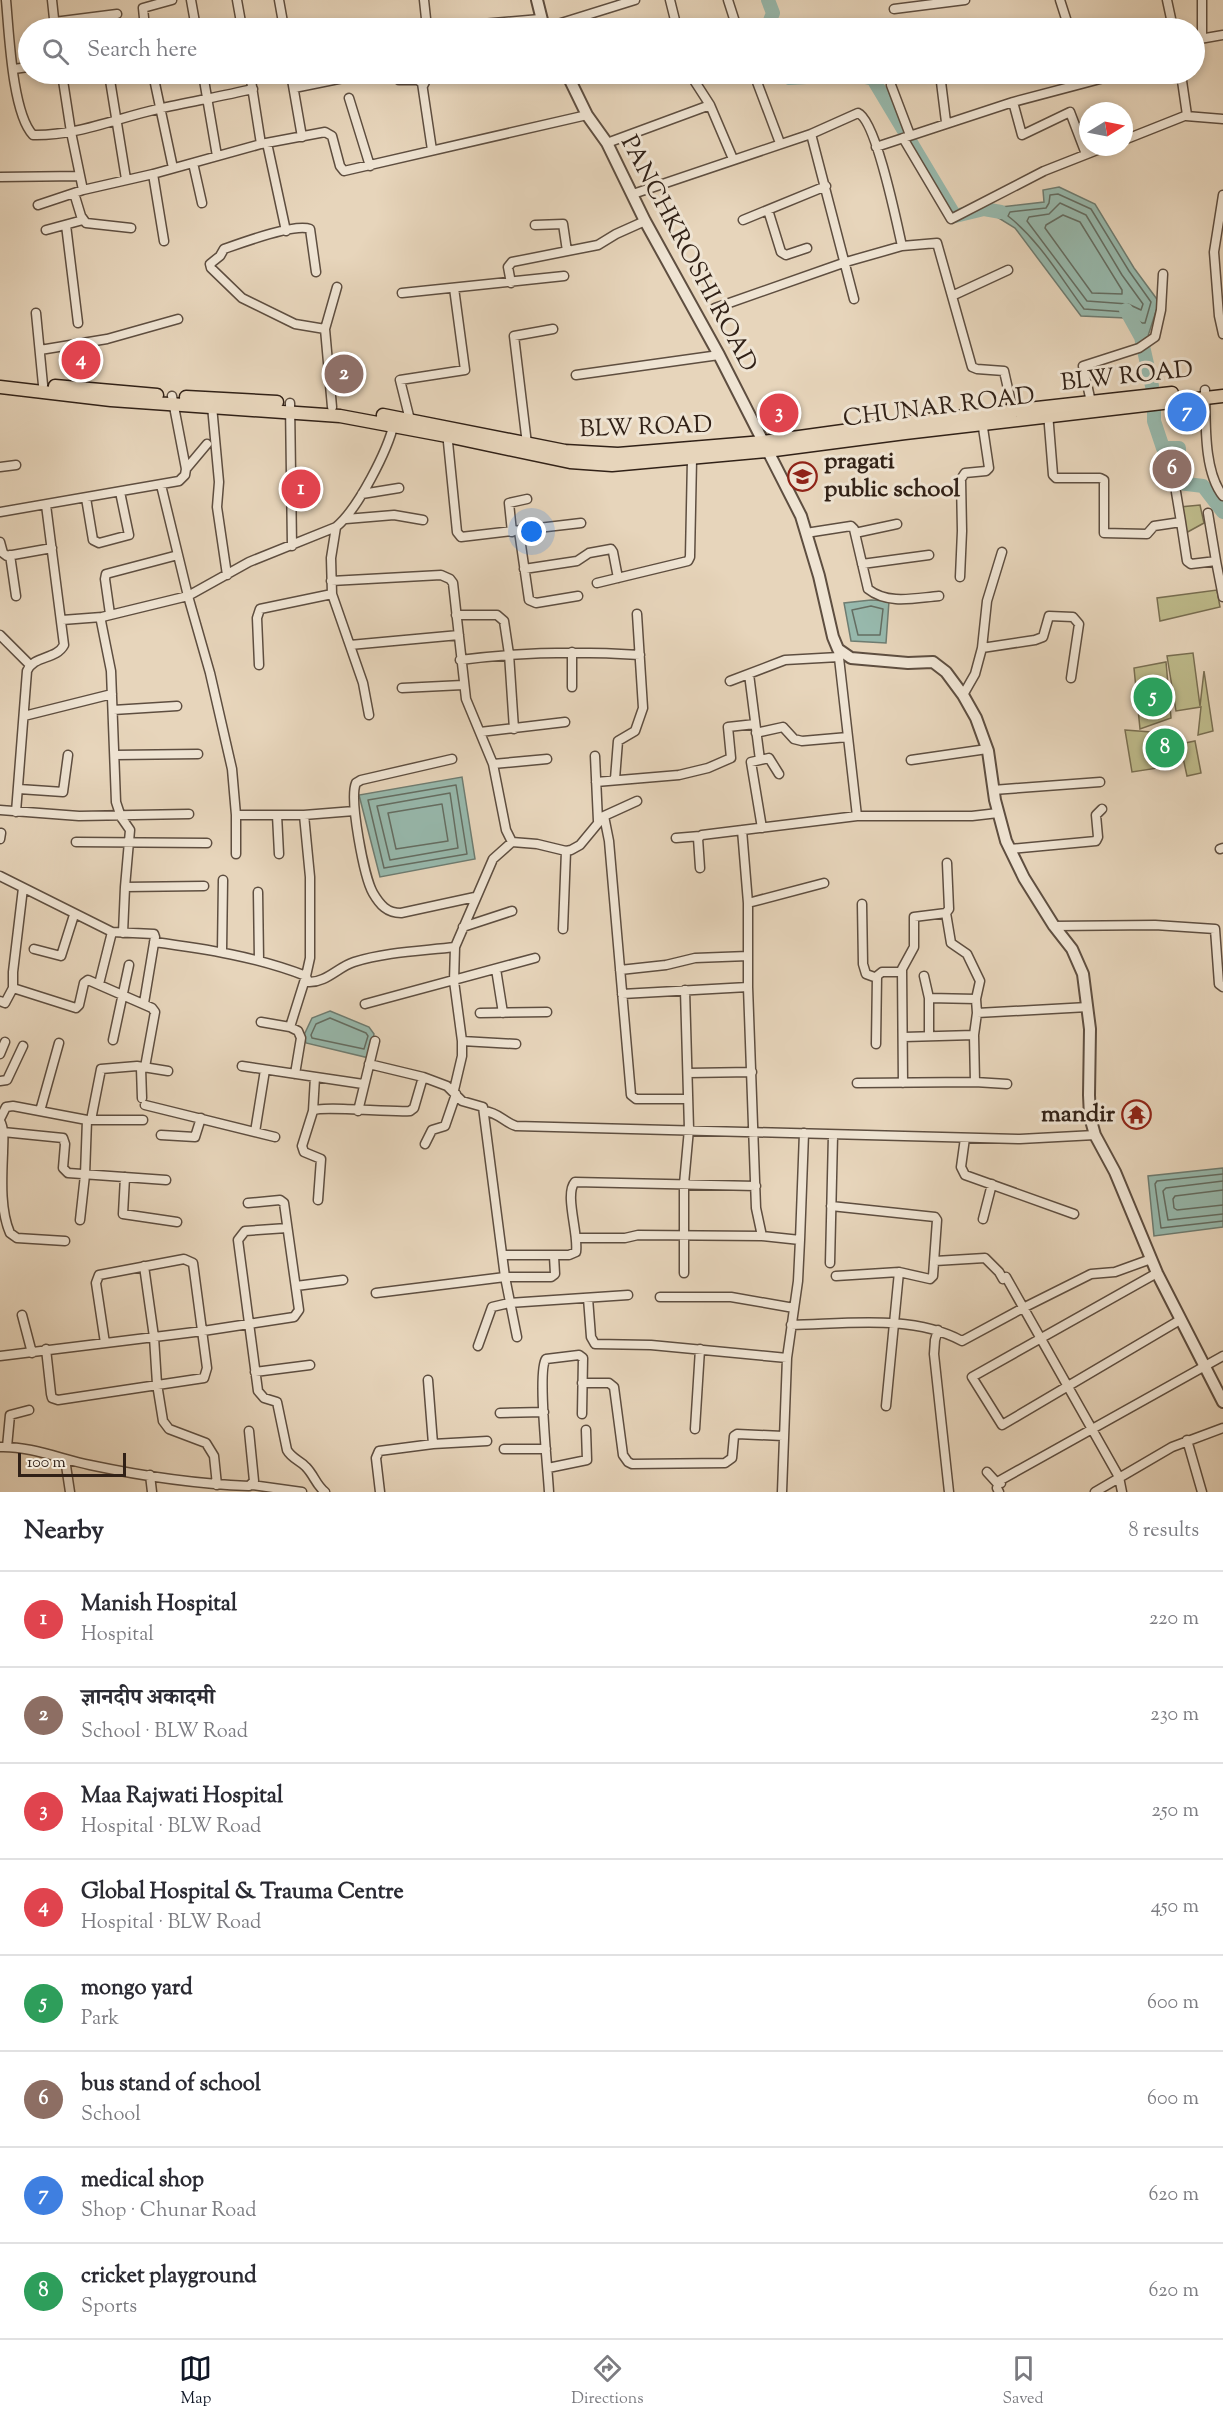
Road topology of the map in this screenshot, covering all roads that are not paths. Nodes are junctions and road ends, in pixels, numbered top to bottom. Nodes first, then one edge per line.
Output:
1 (6, 0) edge
2 (52, 0) edge
3 (172, 0) edge
4 (191, 0) edge
5 (237, 0) edge
6 (279, 0) edge
7 (424, 0) edge
8 (537, 0) edge
9 (635, 0) edge
10 (670, 0) edge
11 (965, 0) edge
12 (1060, 0) edge
13 (1167, 0) edge
14 (1202, 0) edge
15 (731, 1) edge
16 (894, 9) dead end
17 (117, 14) dead end
18 (54, 18) edge
19 (94, 18) edge
20 (144, 18) edge
21 (194, 18) edge
22 (240, 18) edge
23 (282, 18) edge
24 (426, 18) edge
25 (541, 18) edge
26 (569, 18) edge
27 (674, 18) edge
28 (735, 18) edge
29 (1066, 18) edge
30 (1171, 18) edge
31 (1200, 18) edge
32 (1223, 35) edge
33 (1205, 38) edge
34 (18, 68) edge
35 (14, 69) junction
36 (64, 84) edge
37 (111, 84) edge
38 (155, 84) edge
39 (205, 84) edge
40 (252, 84) edge
41 (293, 84) edge
42 (314, 84) edge
43 (572, 84) edge
44 (696, 84) edge
45 (758, 84) edge
46 (941, 84) edge
47 (1066, 84) edge
48 (1182, 84) edge
49 (891, 85) dead end
50 (423, 86) edge
51 (294, 88) junction
52 (253, 89) junction
53 (207, 99) junction
54 (349, 99) dead end
55 (1012, 102) junction
56 (710, 105) junction
57 (160, 108) junction
58 (587, 115) junction
59 (1186, 116) junction
60 (1223, 119) edge
61 (117, 122) junction
62 (946, 122) junction
63 (71, 132) junction
64 (811, 134) junction
65 (907, 136) junction
66 (1079, 136) edge
67 (302, 137) junction
68 (1133, 137) edge
69 (264, 143) junction
70 (607, 143) junction
71 (780, 143) junction
72 (876, 147) junction
73 (432, 150) junction
74 (217, 156) junction
75 (1081, 156) edge
76 (733, 159) junction
77 (193, 163) junction
78 (370, 166) junction
79 (173, 168) junction
80 (153, 174) junction
81 (80, 176) junction
82 (0, 177) edge
83 (126, 179) junction
84 (826, 186) junction
85 (83, 190) junction
86 (74, 193) junction
87 (633, 194) junction
88 (1223, 195) edge
89 (202, 203) dead end
90 (38, 205) dead end
91 (768, 210) junction
92 (83, 220) junction
93 (743, 220) dead end
94 (645, 221) junction
95 (66, 225) junction
96 (536, 225) dead end
97 (131, 228) dead end
98 (46, 230) dead end
99 (286, 231) junction
100 (164, 241) dead end
101 (902, 246) junction
102 (807, 248) dead end
103 (567, 251) junction
104 (846, 262) junction
105 (1008, 270) dead end
106 (316, 272) dead end
107 (1163, 274) dead end
108 (564, 276) dead end
109 (511, 283) junction
110 (337, 287) dead end
111 (453, 288) junction
112 (402, 293) dead end
113 (954, 295) junction
114 (854, 299) dead end
115 (715, 308) dead end
116 (36, 313) dead end
117 (178, 319) dead end
118 (78, 323) dead end
119 (325, 329) junction
120 (553, 329) dead end
121 (1223, 334) edge
122 (40, 350) junction
123 (719, 356) junction
124 (576, 375) dead end
125 (0, 380) edge
126 (43, 385) junction
127 (0, 387) edge
128 (1223, 388) edge
129 (1206, 393) junction
130 (1223, 396) edge
131 (173, 400) junction
132 (1146, 400) junction
133 (1091, 402) junction
134 (212, 406) junction
135 (290, 407) junction
136 (332, 407) junction
137 (1013, 411) junction
138 (1048, 412) junction
139 (410, 420) junction
140 (982, 420) junction
141 (394, 421) junction
142 (447, 431) junction
143 (207, 444) dead end
144 (527, 444) junction
145 (765, 447) junction
146 (692, 459) junction
147 (16, 465) dead end
148 (0, 467) edge
149 (186, 469) junction
150 (160, 485) junction
151 (399, 488) dead end
152 (120, 492) junction
153 (1176, 492) dead end
154 (362, 494) junction
155 (1223, 496) edge
156 (86, 498) junction
157 (527, 499) dead end
158 (46, 505) junction
159 (0, 512) edge
160 (1208, 513) dead end
161 (346, 519) junction
162 (423, 520) dead end
163 (1181, 522) junction
164 (581, 523) dead end
165 (897, 525) dead end
166 (336, 527) junction
167 (516, 531) junction
168 (855, 532) junction
169 (806, 533) junction
170 (0, 542) edge
171 (292, 546) junction
172 (52, 548) junction
173 (1002, 552) dead end
174 (10, 555) junction
175 (178, 555) junction
176 (929, 555) dead end
177 (1216, 561) junction
178 (862, 564) junction
179 (524, 569) junction
180 (227, 575) junction
181 (960, 577) dead end
182 (618, 578) junction
183 (331, 581) junction
184 (597, 583) dead end
185 (332, 594) junction
186 (16, 596) dead end
187 (188, 596) junction
188 (578, 596) dead end
189 (939, 596) dead end
190 (1223, 597) edge
191 (637, 614) dead end
192 (456, 615) junction
193 (106, 616) junction
194 (62, 620) junction
195 (0, 635) edge
196 (459, 635) junction
197 (350, 645) junction
198 (982, 648) junction
199 (572, 652) junction
200 (838, 653) junction
201 (510, 654) junction
202 (640, 655) junction
203 (460, 660) junction
204 (30, 664) junction
205 (259, 665) dead end
206 (749, 674) junction
207 (1071, 678) dead end
208 (730, 681) dead end
209 (463, 685) junction
210 (572, 687) dead end
211 (402, 688) dead end
212 (112, 694) junction
213 (963, 694) junction
214 (177, 706) dead end
215 (113, 710) junction
216 (369, 715) dead end
217 (24, 716) junction
218 (565, 722) dead end
219 (756, 728) junction
220 (514, 729) junction
221 (480, 732) junction
222 (848, 737) junction
223 (987, 749) junction
224 (198, 753) dead end
225 (68, 755) dead end
226 (115, 755) junction
227 (595, 756) dead end
228 (452, 759) dead end
229 (546, 759) dead end
230 (760, 760) junction
231 (912, 760) dead end
232 (493, 764) junction
233 (779, 774) dead end
234 (615, 779) junction
235 (596, 782) junction
236 (1100, 782) dead end
237 (19, 789) junction
238 (993, 790) junction
239 (637, 801) dead end
240 (1102, 809) dead end
241 (0, 810) edge
242 (354, 811) junction
243 (16, 812) junction
244 (998, 813) junction
245 (189, 814) dead end
246 (236, 815) junction
247 (278, 815) junction
248 (304, 815) junction
249 (857, 816) junction
250 (121, 817) junction
251 (601, 818) junction
252 (762, 828) junction
253 (742, 830) junction
254 (700, 836) junction
255 (676, 838) dead end
256 (76, 842) dead end
257 (130, 842) junction
258 (512, 842) junction
259 (207, 843) dead end
260 (1010, 849) junction
261 (566, 851) junction
262 (236, 854) dead end
263 (279, 854) dead end
264 (948, 863) dead end
265 (700, 868) dead end
266 (0, 876) edge
267 (223, 880) dead end
268 (824, 883) dead end
269 (204, 886) dead end
270 (124, 887) junction
271 (23, 888) junction
272 (258, 892) dead end
273 (475, 897) junction
274 (748, 903) junction
275 (862, 904) dead end
276 (512, 911) dead end
277 (946, 912) junction
278 (74, 915) junction
279 (1054, 926) junction
280 (463, 927) junction
281 (563, 929) dead end
282 (112, 932) junction
283 (123, 933) junction
284 (154, 942) junction
285 (455, 946) junction
286 (34, 949) dead end
287 (222, 951) junction
288 (748, 956) junction
289 (535, 958) dead end
290 (259, 960) junction
291 (129, 965) dead end
292 (496, 969) junction
293 (620, 970) junction
294 (902, 972) junction
295 (924, 975) dead end
296 (306, 976) junction
297 (877, 978) junction
298 (454, 981) junction
299 (99, 984) junction
300 (748, 987) junction
301 (1223, 987) edge
302 (14, 988) junction
303 (685, 990) junction
304 (622, 994) junction
305 (122, 995) junction
306 (929, 998) junction
307 (976, 999) junction
308 (0, 1001) edge
309 (144, 1003) junction
310 (365, 1004) dead end
311 (1088, 1007) junction
312 (547, 1012) dead end
313 (480, 1013) dead end
314 (503, 1013) junction
315 (977, 1013) junction
316 (261, 1022) dead end
317 (290, 1027) junction
318 (929, 1035) junction
319 (974, 1035) junction
320 (904, 1037) junction
321 (113, 1040) dead end
322 (375, 1041) dead end
323 (462, 1041) junction
324 (5, 1042) dead end
325 (59, 1043) dead end
326 (516, 1044) dead end
327 (876, 1044) dead end
328 (23, 1046) dead end
329 (0, 1054) edge
330 (369, 1064) junction
331 (242, 1066) dead end
332 (137, 1067) junction
333 (265, 1070) junction
334 (168, 1071) dead end
335 (752, 1072) junction
336 (688, 1073) junction
337 (295, 1074) junction
338 (315, 1077) junction
339 (423, 1077) junction
340 (0, 1081) edge
341 (975, 1082) junction
342 (857, 1083) dead end
343 (903, 1083) junction
344 (363, 1084) junction
345 (1007, 1084) dead end
346 (455, 1092) junction
347 (688, 1099) junction
348 (40, 1111) junction
349 (313, 1111) junction
350 (357, 1111) junction
351 (484, 1111) junction
352 (201, 1118) junction
353 (0, 1120) edge
354 (89, 1120) junction
355 (143, 1120) dead end
356 (689, 1129) junction
357 (755, 1131) junction
358 (3, 1132) junction
359 (255, 1132) junction
360 (804, 1133) junction
361 (161, 1135) dead end
362 (832, 1135) junction
363 (1095, 1136) junction
364 (275, 1137) dead end
365 (965, 1138) junction
366 (425, 1144) dead end
367 (85, 1175) junction
368 (125, 1177) junction
369 (166, 1180) dead end
370 (684, 1184) junction
371 (992, 1184) junction
372 (756, 1186) junction
373 (318, 1200) dead end
374 (248, 1203) dead end
375 (831, 1206) junction
376 (1074, 1214) dead end
377 (982, 1219) dead end
378 (80, 1220) dead end
379 (177, 1222) dead end
380 (287, 1228) junction
381 (685, 1235) junction
382 (762, 1236) junction
383 (576, 1238) junction
384 (801, 1240) junction
385 (65, 1241) dead end
386 (503, 1255) junction
387 (554, 1256) junction
388 (1151, 1259) junction
389 (935, 1261) junction
390 (830, 1263) dead end
391 (144, 1266) junction
392 (899, 1272) junction
393 (684, 1273) dead end
394 (1157, 1273) junction
395 (836, 1276) dead end
396 (505, 1277) junction
397 (343, 1280) dead end
398 (296, 1286) junction
399 (376, 1293) dead end
400 (628, 1295) dead end
401 (660, 1297) dead end
402 (588, 1298) junction
403 (509, 1303) junction
404 (794, 1308) junction
405 (1023, 1308) junction
406 (22, 1315) dead end
407 (1180, 1320) junction
408 (249, 1324) junction
409 (894, 1324) junction
410 (791, 1325) junction
411 (938, 1330) junction
412 (203, 1331) junction
413 (154, 1337) junction
414 (517, 1337) dead end
415 (1042, 1339) junction
416 (105, 1343) junction
417 (478, 1346) dead end
418 (46, 1349) junction
419 (700, 1349) junction
420 (32, 1353) junction
421 (0, 1356) edge
422 (1223, 1356) edge
423 (787, 1358) junction
424 (310, 1365) dead end
425 (1204, 1368) junction
426 (255, 1372) junction
427 (428, 1380) dead end
428 (582, 1383) junction
429 (157, 1384) junction
430 (1068, 1385) junction
431 (1223, 1402) edge
432 (886, 1406) dead end
433 (30, 1410) dead end
434 (544, 1412) junction
435 (500, 1413) dead end
436 (582, 1414) dead end
437 (1223, 1428) edge
438 (695, 1429) dead end
439 (586, 1430) dead end
440 (1092, 1430) junction
441 (249, 1431) dead end
442 (783, 1436) junction
443 (1187, 1440) junction
444 (487, 1441) dead end
445 (433, 1444) junction
446 (4, 1447) edge
447 (504, 1449) dead end
448 (546, 1449) junction
449 (65, 1459) junction
450 (548, 1468) junction
451 (987, 1472) dead end
452 (150, 1475) junction
453 (1119, 1477) junction
454 (217, 1485) junction
455 (252, 1485) junction
456 (999, 1486) edge
457 (70, 1492) edge
458 (152, 1492) edge
459 (302, 1492) edge
460 (325, 1492) edge
461 (380, 1492) edge
462 (549, 1492) edge
463 (783, 1492) edge
464 (949, 1492) edge
465 (1095, 1492) edge
466 (1122, 1492) edge
467 (1202, 1492) edge

1 - 35 street
2 - 18 street
3 - 20 street
4 - 21 street
5 - 22 street
6 - 23 street
7 - 24 street
8 - 25 street
9 - 26 street
10 - 27 street
11 - 16 street
12 - 29 street
13 - 30 street
14 - 31 street
15 - 28 street
17 - 19 street
32 - 33 street
34 - 35 street
35 - 63 street
36 - 63 street
37 - 61 street
38 - 57 street
39 - 53 street
40 - 52 street
41 - 51 street
42 - 51 street
43 - 58 street, PANCHKROSHI ROAD
44 - 56 street
45 - 71 street
46 - 62 street
47 - 55 street
48 - 59 street
49 - 65 street
50 - 73 street
51 - 67 street
52 - 53 street
52 - 69 street
53 - 57 street
53 - 74 street
54 - 78 street
55 - 62 street
55 - 66 street
56 - 70 street
56 - 76 street
57 - 61 street
57 - 79 street
58 - 70 street, PANCHKROSHI ROAD
58 - 73 street
59 - 60 street
59 - 68 street
61 - 63 street
61 - 83 street
62 - 65 street
63 - 81 street
64 - 71 street
64 - 72 street
64 - 84 street
65 - 72 street
65 - 75 street
67 - 69 street
67 - 78 street
69 - 74 street
69 - 99 street
70 - 87 street, PANCHKROSHI ROAD
71 - 76 street
72 - 101 street
73 - 78 street
74 - 77 street
76 - 87 street
77 - 79 street
77 - 89 street
79 - 80 street
80 - 83 street
80 - 100 street
81 - 82 street
81 - 85 street
83 - 85 street
84 - 91 street
84 - 104 street
85 - 86 street
86 - 90 street
86 - 92 street
87 - 94 street, PANCHKROSHI ROAD
88 - 121 street
91 - 93 street
91 - 102 street
92 - 95 street
92 - 97 street
94 - 103 street
94 - 123 street, PANCHKROSHI ROAD
95 - 98 street
95 - 118 street
96 - 103 street
99 - 106 street
99 - 119 street
101 - 104 street
101 - 113 street
103 - 109 street
104 - 114 street
104 - 115 street
105 - 113 street
107 - 133 street
108 - 109 street
109 - 111 street
110 - 119 street
111 - 112 street
111 - 139 street
113 - 137 street
116 - 122 street
117 - 122 street
119 - 136 street
120 - 144 street
122 - 126 street
123 - 124 street
123 - 145 street, PANCHKROSHI ROAD
125 - 126 main road, BLW ROAD
126 - 131 main road, BLW ROAD
127 - 131 main road
128 - 129 main road, BLW ROAD
129 - 130 main road
129 - 132 main road, BLW ROAD
129 - 155 street
131 - 134 main road
131 - 135 main road, BLW ROAD
131 - 149 street
132 - 133 main road, BLW ROAD
132 - 138 main road, CHUNAR ROAD
133 - 138 main road, BLW ROAD
134 - 135 main road
134 - 180 street
135 - 136 main road, BLW ROAD
135 - 141 main road
135 - 171 street
136 - 141 main road, BLW ROAD
137 - 138 main road, BLW ROAD
137 - 140 main road, BLW ROAD
138 - 140 main road, CHUNAR ROAD
138 - 163 street
139 - 141 main road, BLW ROAD
139 - 142 main road, BLW ROAD
140 - 145 main road, BLW ROAD
140 - 181 street
141 - 142 main road
141 - 154 street
142 - 144 main road, BLW ROAD
142 - 146 main road
142 - 167 street
143 - 149 street
144 - 145 main road, BLW ROAD
145 - 146 main road
145 - 169 street, PANCHKROSHI ROAD
146 - 182 street
147 - 148 street
149 - 150 street
150 - 152 street
150 - 175 street
151 - 154 street
152 - 156 street
152 - 156 street
153 - 163 street
154 - 161 street
156 - 158 street
157 - 167 street
158 - 159 street
158 - 172 street
160 - 177 street
161 - 162 street
161 - 166 street
163 - 177 street
164 - 167 street
165 - 168 street
166 - 171 street
166 - 183 street
167 - 179 street
168 - 169 street
168 - 178 street
169 - 200 street, PANCHKROSHI ROAD
170 - 174 street
171 - 180 street
172 - 174 street
172 - 194 street
173 - 198 street
174 - 186 street
175 - 187 street
175 - 193 street
176 - 178 street
177 - 190 street
178 - 189 street
179 - 182 street
179 - 188 street
180 - 187 street
182 - 184 street
183 - 185 street
183 - 192 street
185 - 197 street
185 - 205 street
187 - 193 street
187 - 246 street
191 - 202 street
192 - 196 street
192 - 201 street
193 - 194 street
193 - 212 street
194 - 204 street
195 - 204 street
196 - 197 street
196 - 203 street
197 - 216 street
198 - 207 street
198 - 213 street
199 - 201 street
199 - 202 street
199 - 210 street
200 - 206 street
200 - 213 street
200 - 222 street
201 - 203 street
201 - 220 street
202 - 234 street
203 - 209 street
204 - 217 street
206 - 208 street
206 - 219 street
209 - 211 street
209 - 221 street
212 - 215 street
212 - 217 street
213 - 223 street
214 - 215 street
215 - 226 street
217 - 237 street
218 - 220 street
219 - 222 street
219 - 230 street
219 - 234 street
220 - 221 street
221 - 232 street
222 - 249 street
223 - 231 street
223 - 238 street
224 - 226 street
225 - 237 street
226 - 250 street
227 - 235 street
228 - 242 street
229 - 232 street
230 - 233 street
230 - 252 street
232 - 258 street
234 - 235 street
235 - 251 street
236 - 238 street
237 - 243 street
238 - 244 street
239 - 251 street
240 - 260 street
241 - 243 street
242 - 248 street
242 - 273 street
243 - 250 street
244 - 249 street
244 - 260 street
245 - 250 street
246 - 247 street
246 - 262 street
247 - 248 street
247 - 263 street
248 - 296 street
249 - 252 street
250 - 257 street
251 - 261 street
251 - 293 street
252 - 253 street
253 - 254 street
253 - 274 street
254 - 255 street
254 - 265 street
256 - 257 street
257 - 259 street
257 - 270 street
258 - 261 street
258 - 273 street
260 - 279 street
261 - 281 street
264 - 277 street
266 - 271 street
267 - 287 street
268 - 274 street
269 - 270 street
270 - 283 street
271 - 278 street
271 - 302 street
272 - 290 street
273 - 280 street
274 - 288 street
275 - 297 street
276 - 280 street
277 - 294 street
277 - 307 street
278 - 282 street
278 - 286 street
279 - 301 street
279 - 311 street
280 - 285 street
282 - 283 street
282 - 299 street
283 - 284 street
284 - 287 street
284 - 309 street
285 - 296 street
285 - 298 street
287 - 290 street
288 - 293 street
288 - 300 street
289 - 292 street
290 - 296 street
291 - 305 street
292 - 298 street
292 - 314 street
293 - 304 street
294 - 297 street
294 - 320 street
295 - 306 street
296 - 317 street
297 - 327 street
298 - 310 street
298 - 323 street
299 - 302 street
299 - 305 street
300 - 303 street
300 - 335 street
302 - 308 street
303 - 304 street
303 - 336 street
304 - 347 street
305 - 309 street
305 - 321 street
306 - 307 street
306 - 318 street
307 - 315 street
309 - 332 street
311 - 315 street
311 - 363 street
312 - 314 street
313 - 314 street
315 - 319 street
316 - 317 street
317 - 337 street
318 - 319 street
318 - 320 street
319 - 341 street
320 - 343 street
322 - 330 street
323 - 326 street
323 - 346 street
324 - 329 street
325 - 348 street
328 - 340 street
330 - 339 street
330 - 344 street
331 - 333 street
332 - 334 street
332 - 352 street
332 - 354 street
333 - 337 street
333 - 359 street
335 - 336 street
335 - 357 street
336 - 347 street
337 - 338 street
338 - 344 street
338 - 349 street
339 - 346 street
339 - 350 street
341 - 343 street
341 - 345 street
342 - 343 street
344 - 350 street
346 - 351 street
346 - 366 street
347 - 356 street
348 - 353 street
348 - 354 street
349 - 350 street
349 - 373 street
351 - 356 street
351 - 386 street
352 - 359 street
352 - 361 street
353 - 358 street
354 - 355 street
354 - 367 street
356 - 357 street
356 - 370 street
357 - 360 street
357 - 372 street
358 - 367 street
358 - 385 street
359 - 364 street
360 - 362 street
360 - 384 street
362 - 365 street
362 - 375 street
363 - 365 street
363 - 388 street
365 - 371 street
367 - 368 street
367 - 378 street
368 - 369 street
368 - 379 street
370 - 372 street
370 - 381 street
370 - 383 street
371 - 376 street
371 - 377 street
372 - 382 street
374 - 380 street
375 - 389 street
375 - 390 street
380 - 398 street
380 - 408 street
381 - 382 street
381 - 383 street
381 - 393 street
382 - 384 street
383 - 387 street
384 - 404 street
386 - 387 street
386 - 396 street
387 - 396 street
388 - 394 street
388 - 405 street
389 - 392 street
389 - 405 street
391 - 412 street
391 - 413 street
391 - 416 street
392 - 395 street
392 - 409 street
394 - 407 street
394 - 415 street
396 - 399 street
396 - 403 street
397 - 398 street
398 - 408 street
400 - 402 street
401 - 404 street
402 - 403 street
402 - 419 street
403 - 414 street
403 - 417 street
404 - 410 street
405 - 411 street
405 - 415 street
406 - 420 street
407 - 425 street
407 - 430 street
408 - 412 street
408 - 426 street
409 - 410 street
409 - 411 street
409 - 432 street
410 - 423 street
411 - 464 street
412 - 413 street
412 - 429 street
413 - 416 street
413 - 429 street
415 - 430 street
415 - 430 street
416 - 418 street
418 - 420 street
418 - 429 street
419 - 423 street
419 - 438 street
420 - 421 street
422 - 425 street
423 - 442 street
424 - 426 street
425 - 431 street
425 - 440 street
426 - 460 street
427 - 445 street
428 - 434 street
428 - 436 street
428 - 442 street
429 - 454 street
430 - 440 street
433 - 446 street
434 - 435 street
434 - 448 street
437 - 443 street
439 - 450 street
440 - 453 street
440 - 456 street
441 - 455 street
442 - 463 street
443 - 453 street
443 - 467 street
444 - 445 street
445 - 461 street
446 - 449 street
447 - 448 street
448 - 450 street
449 - 452 street
449 - 457 street
450 - 462 street
451 - 456 street
452 - 454 street
452 - 458 street
453 - 465 street
453 - 466 street
454 - 455 street
455 - 459 street

